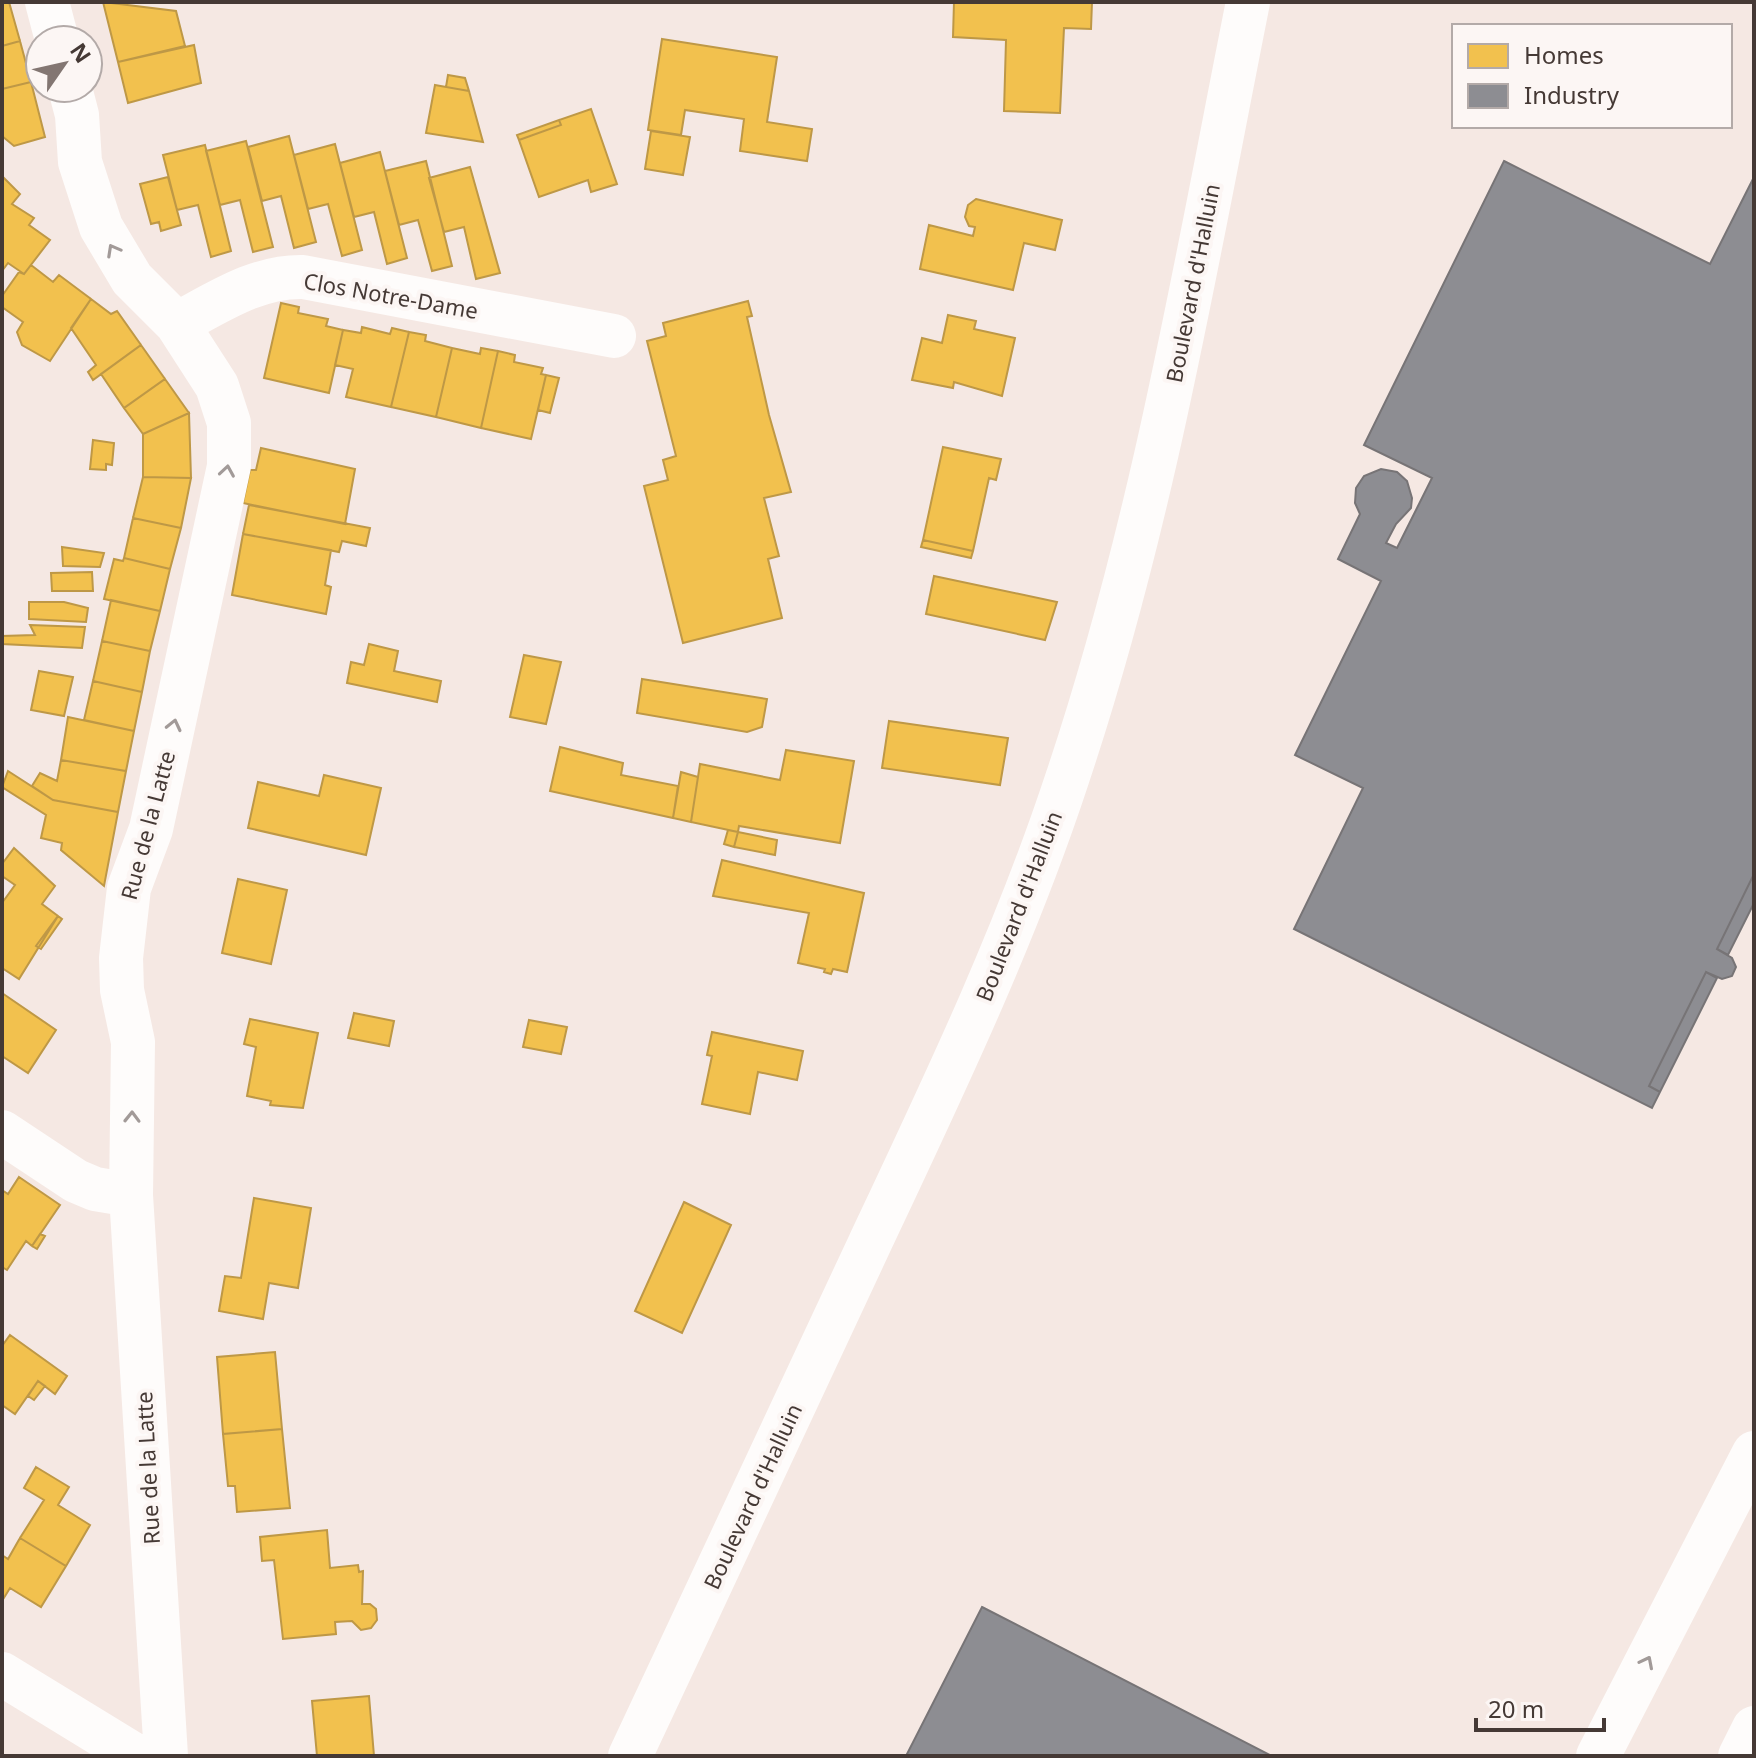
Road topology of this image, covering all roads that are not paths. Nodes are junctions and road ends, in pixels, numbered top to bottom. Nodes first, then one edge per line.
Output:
1 (47, 2) edge
2 (1248, 2) edge
3 (53, 24) edge
4 (74, 104) edge
5 (177, 324) junction
6 (614, 336) dead end
7 (2, 1132) edge
8 (131, 1195) junction
9 (1754, 1453) edge
10 (1744, 1498) edge
11 (2, 1674) edge
12 (1754, 1728) edge
13 (136, 1756) edge
14 (166, 1756) edge
15 (630, 1756) edge
16 (1598, 1756) edge
17 (1740, 1756) edge

1 - 3 street
2 - 15 street, Boulevard d'Halluin
5 -> 4 street, Rue de la Latte
5 - 6 street, Clos Notre-Dame
8 -> 5 street, Rue de la Latte
7 - 8 street
8 - 14 street, Rue de la Latte
9 - 10 street
16 -> 10 street
11 - 13 street
12 - 17 street

